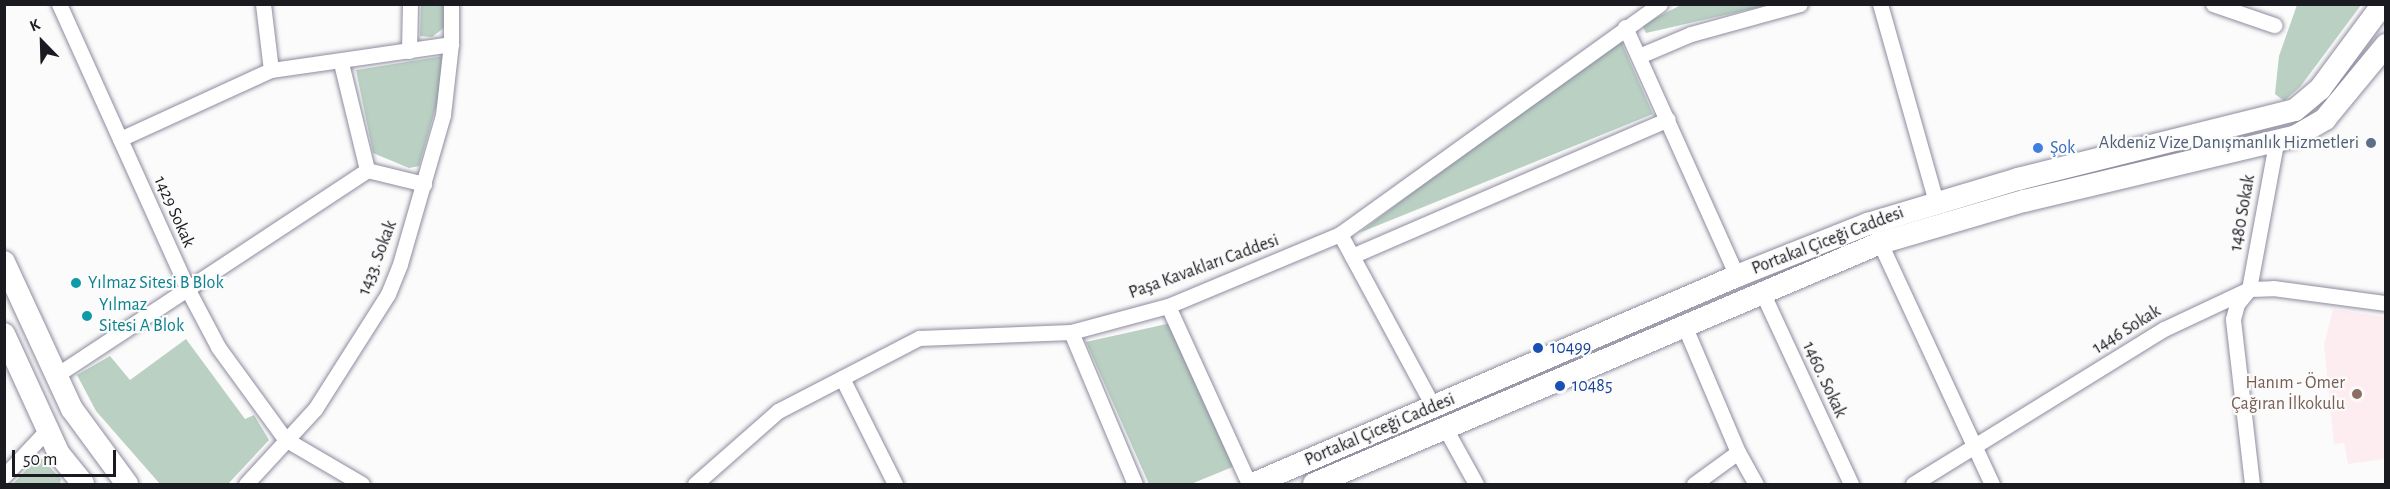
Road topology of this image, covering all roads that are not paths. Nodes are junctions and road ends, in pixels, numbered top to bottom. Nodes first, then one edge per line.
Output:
1 (59, 4) edge
2 (263, 4) edge
3 (410, 4) edge
4 (451, 4) edge
5 (1660, 4) edge
6 (1800, 4) edge
7 (1880, 4) edge
8 (2213, 4) edge
9 (2383, 4) edge
10 (2274, 25) dead end
11 (1625, 27) junction
12 (451, 44) junction
13 (2385, 45) edge
14 (409, 51) junction
15 (1639, 56) junction
16 (341, 63) junction
17 (271, 70) junction
18 (1668, 119) junction
19 (120, 139) junction
20 (2276, 143) junction
21 (367, 170) junction
22 (424, 184) junction
23 (1936, 202) junction
24 (1340, 234) junction
25 (1880, 243) junction
26 (1352, 255) junction
27 (4, 262) edge
28 (1737, 276) junction
29 (2249, 289) junction
30 (188, 290) junction
31 (1762, 292) junction
32 (2385, 303) edge
33 (1168, 306) junction
34 (1684, 325) junction
35 (1071, 332) junction
36 (4, 334) edge
37 (55, 376) junction
38 (842, 378) junction
39 (1433, 406) junction
40 (1445, 428) junction
41 (48, 429) junction
42 (285, 439) junction
43 (1976, 448) junction
44 (1738, 452) junction
45 (4, 476) edge
46 (252, 482) edge
47 (83, 484) edge
48 (127, 484) edge
49 (362, 484) edge
50 (695, 484) edge
51 (895, 484) edge
52 (1135, 484) edge
53 (1251, 484) edge
54 (1314, 484) edge
55 (1476, 484) edge
56 (1694, 484) edge
57 (1756, 484) edge
58 (1851, 484) edge
59 (1913, 484) edge
60 (1992, 484) edge
61 (2252, 484) edge

1 - 19 street, 1429 Sokak
2 - 17 street
3 - 14 street
4 - 12 street, 1433. Sokak
5 - 11 street, Paşa Kavakları Caddesi
6 - 15 street
7 - 23 street
8 - 10 street
9 - 23 main road, Portakal Çiceği Caddesi
11 - 15 street
11 - 24 street, Paşa Kavakları Caddesi
12 - 14 street
12 - 22 street, 1433. Sokak
13 - 20 main road, Portakal Çiceği Caddesi
14 - 16 street
15 - 18 street
16 - 17 street
16 - 21 street
17 - 19 street
18 - 26 street
18 - 28 street
19 - 30 street, 1429 Sokak
20 - 25 main road, Portakal Çiceği Caddesi
20 - 29 street, 1480 Sokak
21 - 22 street
21 - 30 street
22 - 42 street, 1433. Sokak
23 - 28 main road, Portakal Çiceği Caddesi
24 - 26 street
24 - 33 street, Paşa Kavakları Caddesi
25 - 31 main road, Portakal Çiceği Caddesi
25 - 43 street
26 - 39 street
27 - 37 main road
28 - 39 main road, Portakal Çiceği Caddesi
29 - 32 street, 1446 Sokak
29 - 43 street, 1446 Sokak
29 - 61 street, 1480 Sokak
30 - 37 street
30 - 42 street, 1429 Sokak
31 - 34 main road, Portakal Çiceği Caddesi
31 - 58 street, 1460. Sokak
33 - 35 street, Paşa Kavakları Caddesi
33 - 53 street
34 - 40 main road, Portakal Çiceği Caddesi
34 - 44 street
35 - 38 street, Paşa Kavakları Caddesi
35 - 52 street
36 - 41 main road
37 - 48 main road
38 - 50 street, Paşa Kavakları Caddesi
38 - 51 street
39 - 53 main road, Portakal Çiceği Caddesi
40 - 54 main road, Portakal Çiceği Caddesi
40 - 55 street
41 - 45 street
41 - 47 main road
42 - 46 street, 1433. Sokak
42 - 49 street, 1429 Sokak
43 - 59 street, 1446 Sokak
43 - 60 street
44 - 56 street
44 - 57 street

